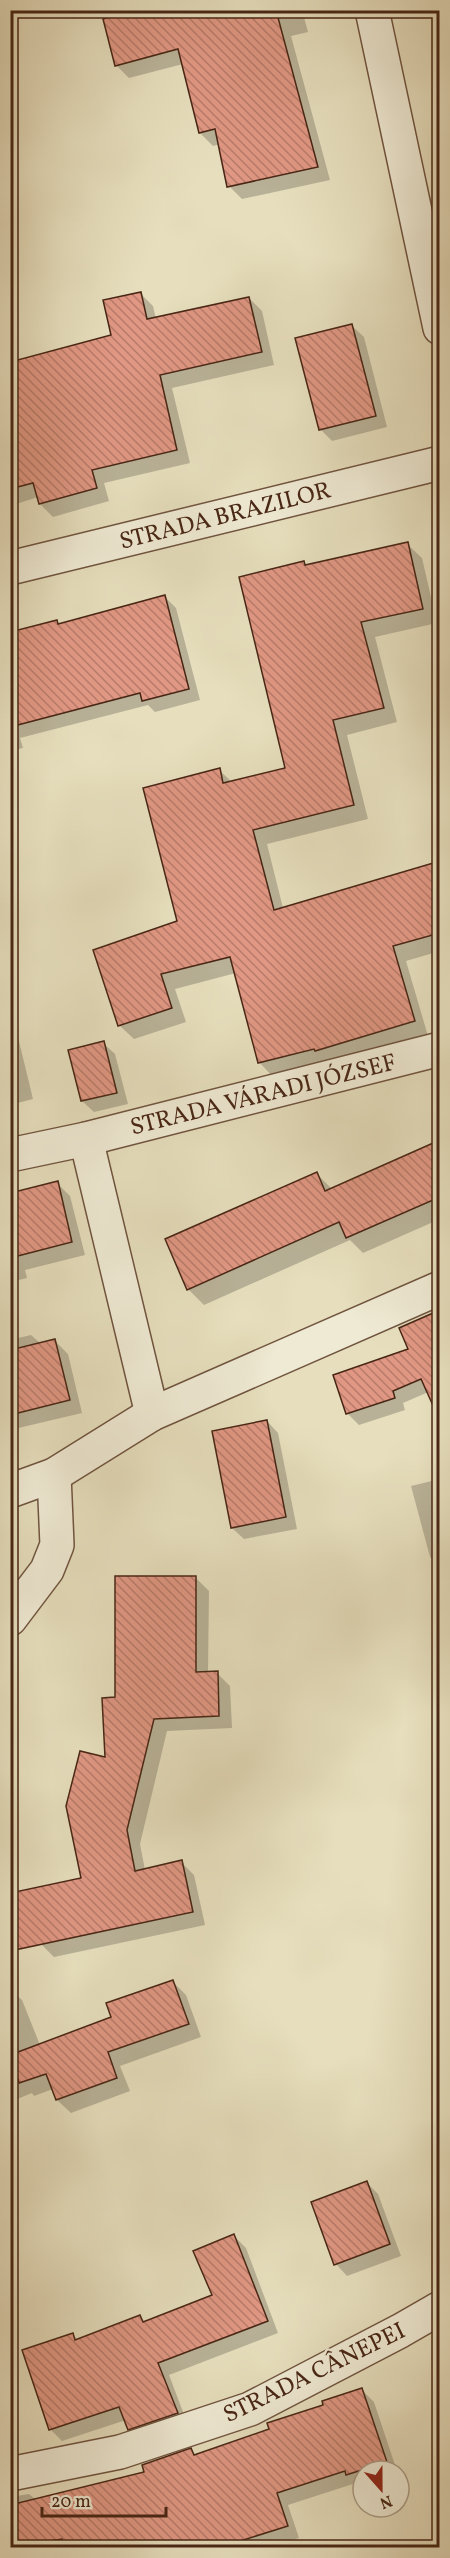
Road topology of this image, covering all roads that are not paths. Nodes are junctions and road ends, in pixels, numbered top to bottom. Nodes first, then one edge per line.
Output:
1 (372, 10) edge
2 (440, 328) edge
3 (440, 463) edge
4 (10, 568) edge
5 (440, 1049) edge
6 (86, 1139) junction
7 (10, 1155) edge
8 (440, 1288) edge
9 (152, 1414) junction
10 (54, 1474) junction
11 (10, 1491) edge
12 (10, 1619) edge
13 (440, 2308) edge
14 (10, 2474) edge

1 - 2 street
3 - 4 street, STRADA BRAZILOR
5 - 6 street, STRADA VÁRADI JÓZSEF
6 - 7 street, STRADA VÁRADI JÓZSEF
6 - 9 street
8 - 9 street
9 - 10 street
10 - 11 street
10 - 12 street
13 - 14 street, STRADA CÂNEPEI

